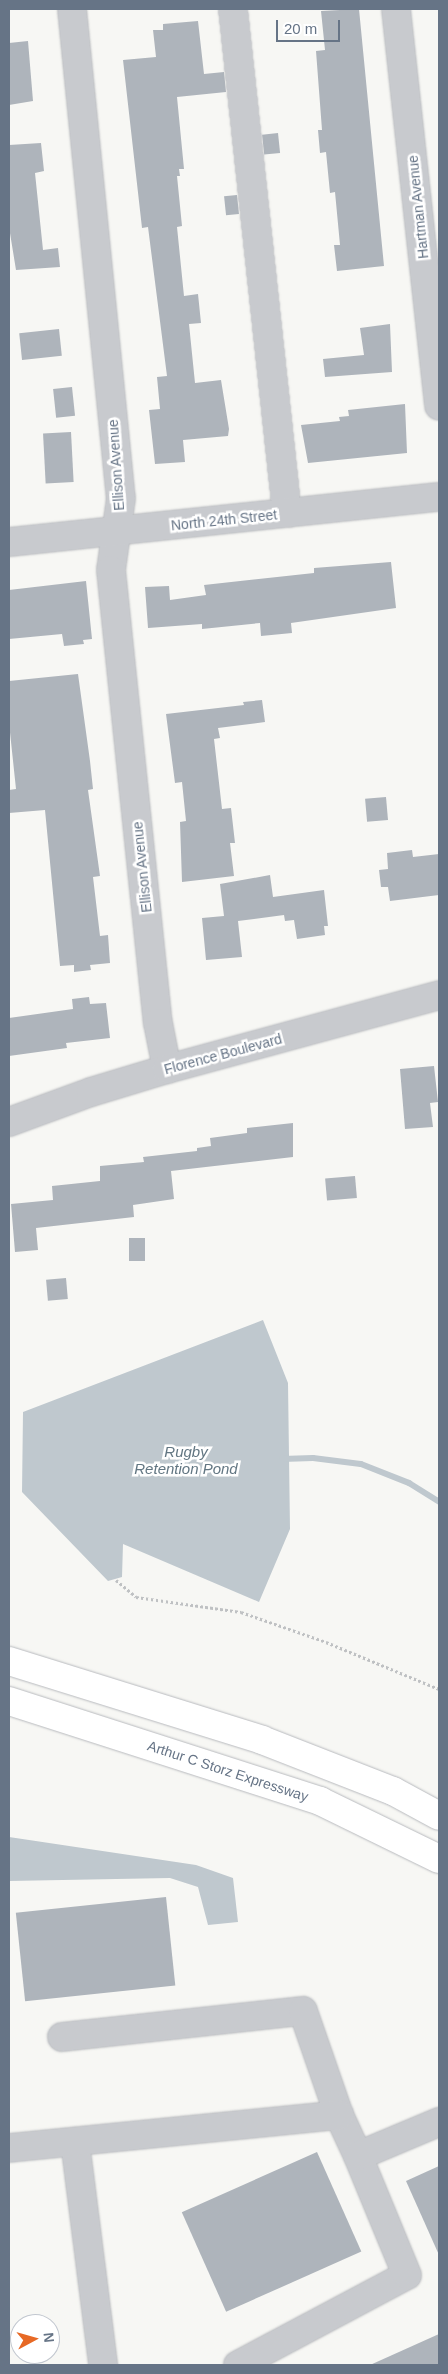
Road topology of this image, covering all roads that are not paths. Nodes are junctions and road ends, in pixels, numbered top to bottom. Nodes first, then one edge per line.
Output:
1 (72, 9) edge
2 (233, 9) edge
3 (396, 9) edge
4 (436, 337) edge
5 (439, 406) edge
6 (439, 497) edge
7 (287, 514) junction
8 (118, 530) junction
9 (9, 542) edge
10 (439, 995) edge
11 (167, 1069) junction
12 (9, 1122) edge
13 (9, 1661) edge
14 (9, 1701) edge
15 (439, 1816) edge
16 (439, 1859) edge
17 (62, 2038) dead end
18 (339, 2115) junction
19 (439, 2122) edge
20 (75, 2142) junction
21 (9, 2148) edge
22 (358, 2156) junction
23 (103, 2365) edge
24 (238, 2365) edge

1 - 8 street, Ellison Avenue
2 - 7 street
3 - 4 street, Hartman Avenue
4 - 5 street, Hartman Avenue
6 - 7 street, North 24th Street
7 - 8 street, North 24th Street
8 - 9 street, North 24th Street
8 - 11 street, Ellison Avenue
10 - 11 street, Florence Boulevard
11 - 12 street, Florence Boulevard
13 - 15 highway
14 - 16 highway, Arthur C Storz Expressway
17 - 18 street
18 - 20 street
18 - 22 street
19 - 22 street
20 - 21 street
20 - 23 street
22 - 24 street

